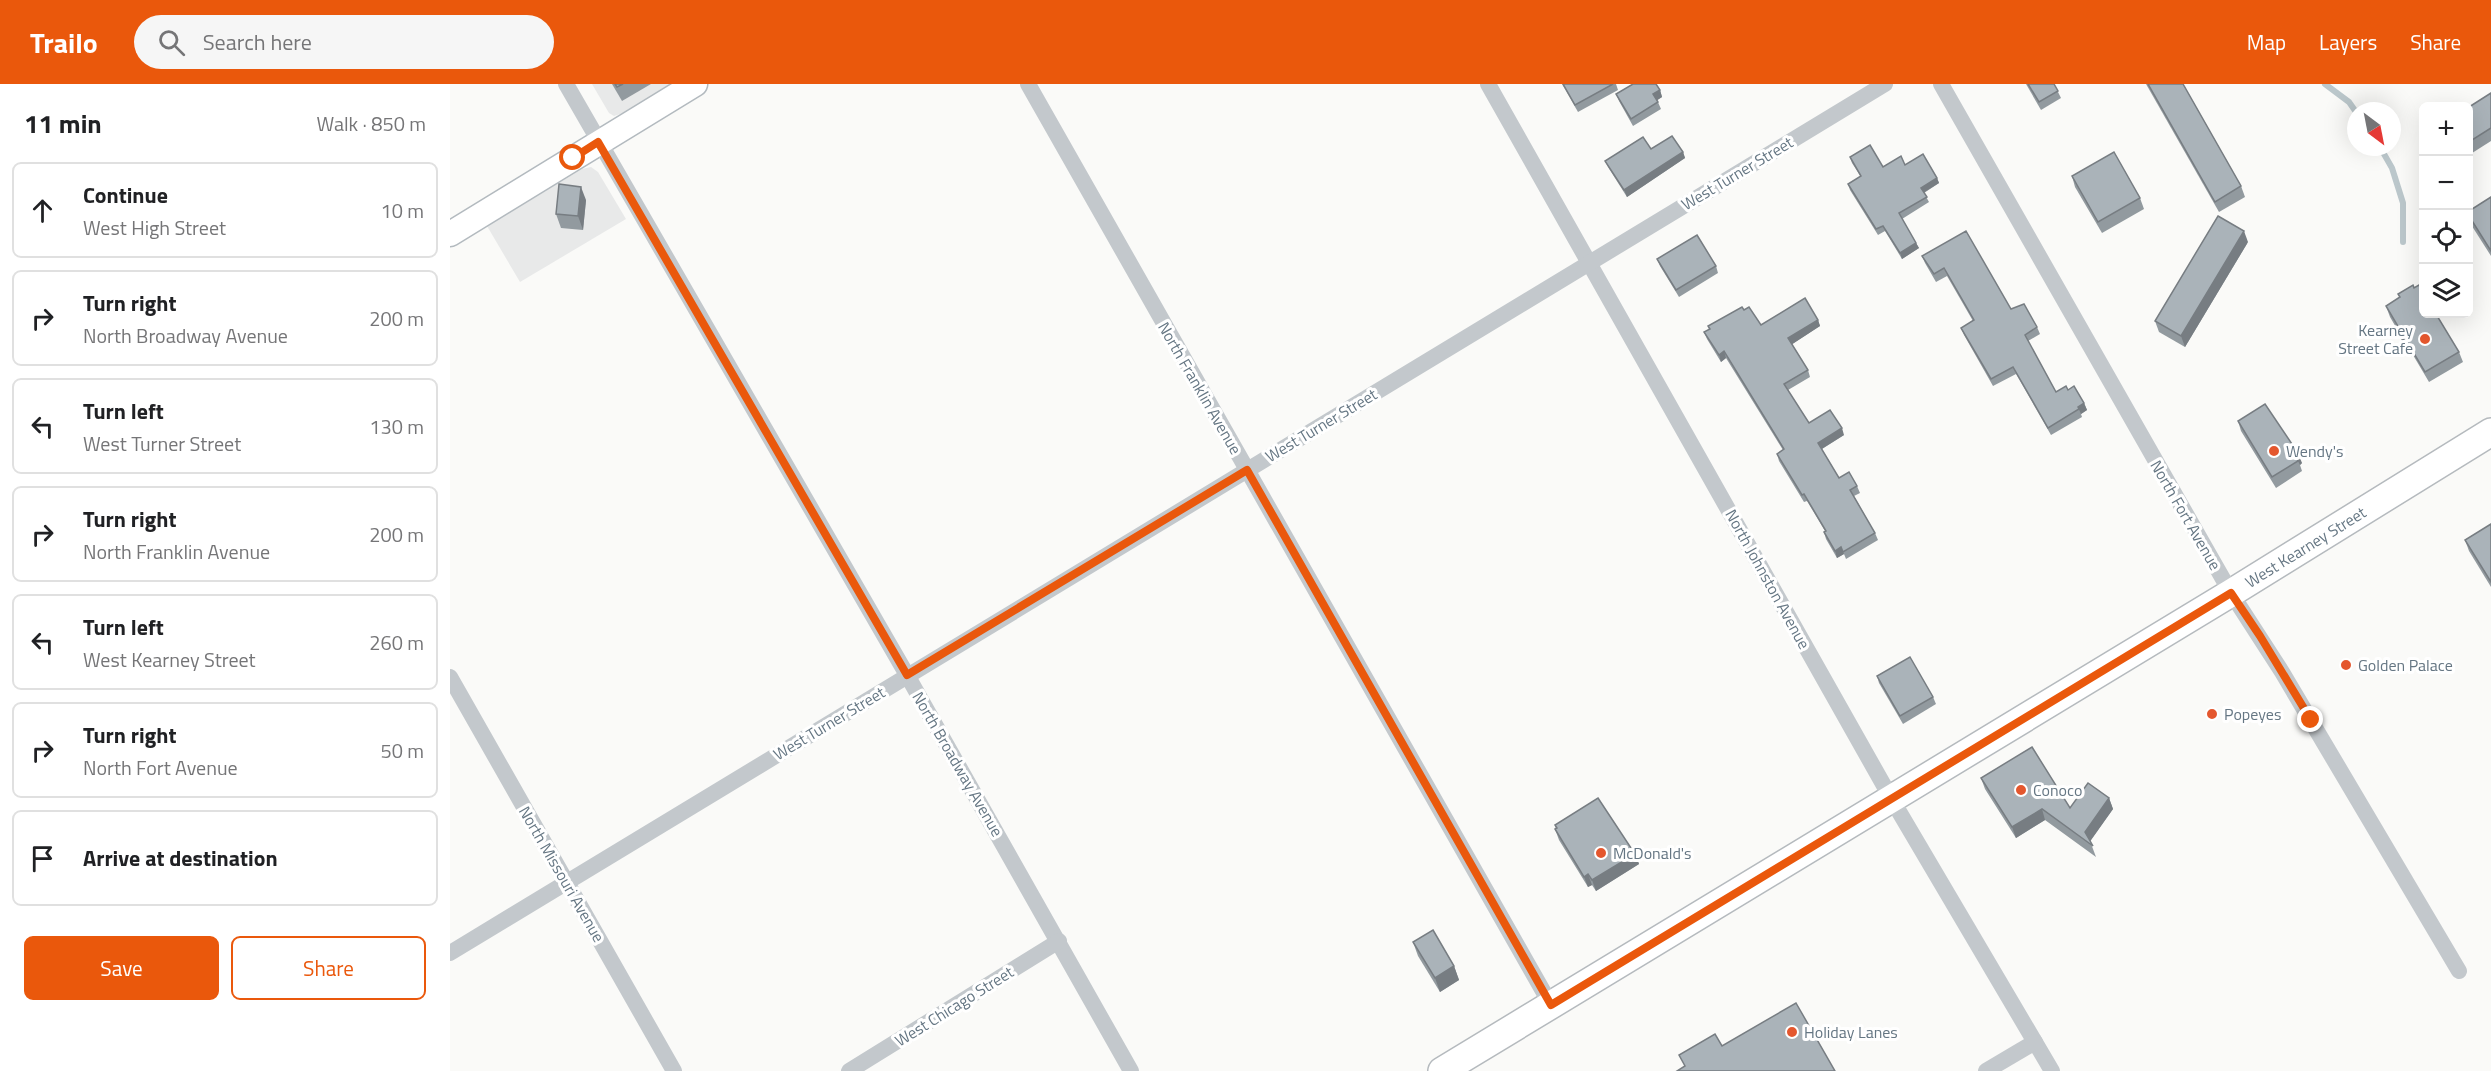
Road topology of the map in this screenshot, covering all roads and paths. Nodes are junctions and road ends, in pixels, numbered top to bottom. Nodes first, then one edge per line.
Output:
1 (566, 84) edge
2 (695, 84) edge
3 (1028, 84) edge
4 (1488, 84) edge
5 (1885, 84) edge
6 (1941, 84) edge
7 (598, 142) junction
8 (450, 234) edge
9 (1590, 262) junction
10 (2491, 432) edge
11 (1247, 470) junction
12 (2231, 593) junction
13 (907, 675) junction
14 (450, 677) edge
15 (1891, 798) junction
16 (567, 882) junction
17 (1059, 942) junction
18 (450, 953) edge
19 (2459, 971) dead end
20 (1551, 1005) junction
21 (2035, 1042) junction
22 (674, 1071) edge
23 (849, 1071) edge
24 (1131, 1071) edge
25 (1442, 1071) edge
26 (1986, 1071) edge
27 (2052, 1071) edge

1 - 7 street, North Broadway Avenue
2 - 7 street
3 - 11 street, North Franklin Avenue
4 - 9 street, North Johnston Avenue
5 - 9 street, West Turner Street
6 - 12 street, North Fort Avenue
7 - 8 street
7 - 13 street, North Broadway Avenue
9 - 11 street, West Turner Street
9 - 15 street, North Johnston Avenue
10 - 12 main road, West Kearney Street
11 - 13 street, West Turner Street
11 - 20 street, North Franklin Avenue
12 - 15 main road, West Kearney Street
12 - 19 street, North Fort Avenue
13 - 16 street, West Turner Street
13 - 17 street, North Broadway Avenue
14 - 16 street, North Missouri Avenue
15 - 20 main road, West Kearney Street
15 - 21 street, North Johnston Avenue
16 - 18 street, West Turner Street
16 - 22 street, North Missouri Avenue
17 - 23 street, West Chicago Street
17 - 24 street, North Broadway Avenue
20 - 25 main road, West Kearney Street
21 - 26 street
21 - 27 street, North Johnston Avenue

